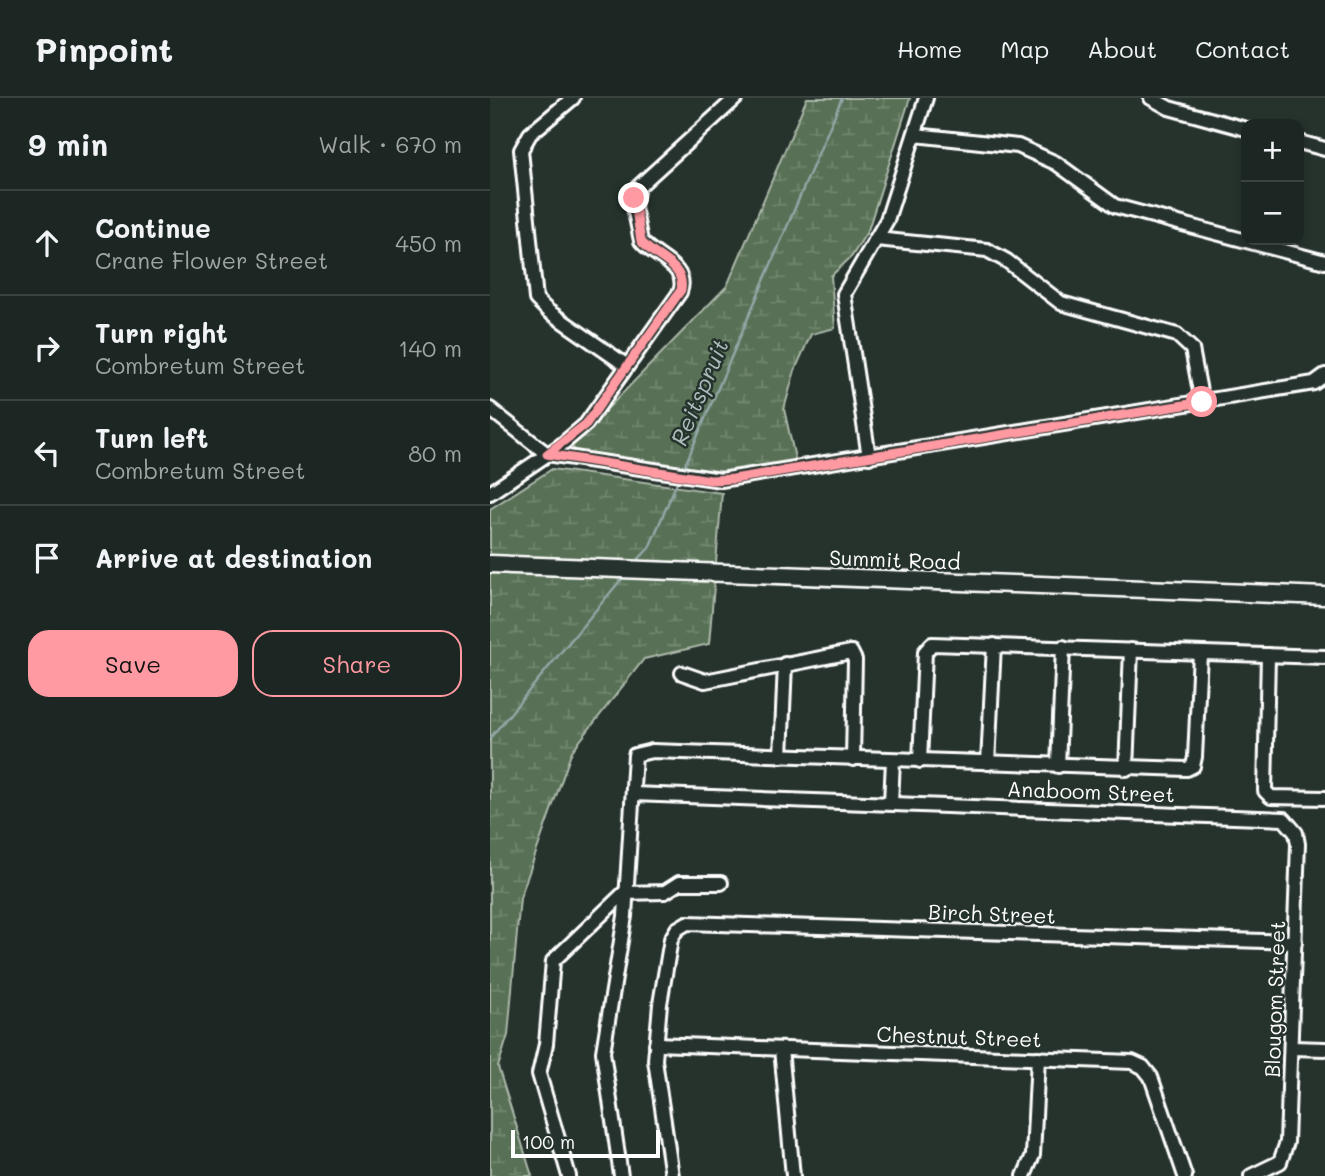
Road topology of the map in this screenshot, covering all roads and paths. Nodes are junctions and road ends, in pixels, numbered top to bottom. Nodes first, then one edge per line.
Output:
1 (573, 98) edge
2 (736, 98) edge
3 (926, 98) edge
4 (1151, 98) edge
5 (1241, 128) edge
6 (915, 135) junction
7 (1304, 143) edge
8 (1325, 149) edge
9 (876, 239) junction
10 (1325, 262) edge
11 (627, 366) junction
12 (1325, 375) edge
13 (1202, 402) junction
14 (490, 409) edge
15 (547, 454) junction
16 (869, 457) junction
17 (490, 493) edge
18 (490, 564) edge
19 (1325, 594) edge
20 (994, 645) junction
21 (1063, 647) junction
22 (1131, 650) junction
23 (1200, 653) junction
24 (1268, 655) junction
25 (1325, 657) edge
26 (785, 664) junction
27 (682, 673) dead end
28 (781, 756) junction
29 (853, 759) junction
30 (893, 760) junction
31 (920, 761) junction
32 (988, 762) junction
33 (1058, 766) junction
34 (1126, 769) junction
35 (632, 794) junction
36 (1325, 797) edge
37 (891, 803) junction
38 (1273, 817) joint
39 (722, 883) dead end
40 (627, 892) junction
41 (1295, 942) junction
42 (656, 1044) junction
43 (1292, 1048) junction
44 (781, 1049) junction
45 (1325, 1049) edge
46 (1038, 1058) junction
47 (569, 1176) edge
48 (621, 1176) edge
49 (673, 1176) edge
50 (793, 1176) edge
51 (1024, 1176) edge
52 (1185, 1176) edge
53 (1251, 1176) edge

1 - 11 street
2 - 11 street
3 - 6 street
4 - 5 street
6 - 9 street
6 - 10 street
7 - 8 street
9 - 13 street
9 - 16 street
11 - 15 street
12 - 13 street
13 - 16 street
14 - 15 street
15 - 16 street
15 - 17 street
18 - 19 main road, Summit Road
20 - 21 street
20 - 31 street
20 - 32 street
21 - 22 street
21 - 33 street
22 - 23 street
22 - 34 street
23 - 24 street
23 - 34 street
24 - 25 street
24 - 36 street
26 - 27 street
26 - 28 street
26 - 29 street
28 - 29 street
28 - 35 street
29 - 30 street
30 - 31 street
30 - 37 street
31 - 32 street
32 - 33 street
33 - 34 street
35 - 37 street, Anaboom Street
35 - 40 street
37 - 38 street, Anaboom Street
38 - 41 street, Blougom Street
39 - 40 street
40 - 47 street
40 - 48 street
41 - 42 street, Birch Street
41 - 43 street, Blougom Street
42 - 44 street, Chestnut Street
42 - 49 street
43 - 45 street
43 - 53 street, Blougom Street
44 - 46 street, Chestnut Street
44 - 50 street
46 - 51 street
46 - 52 street, Chestnut Street

